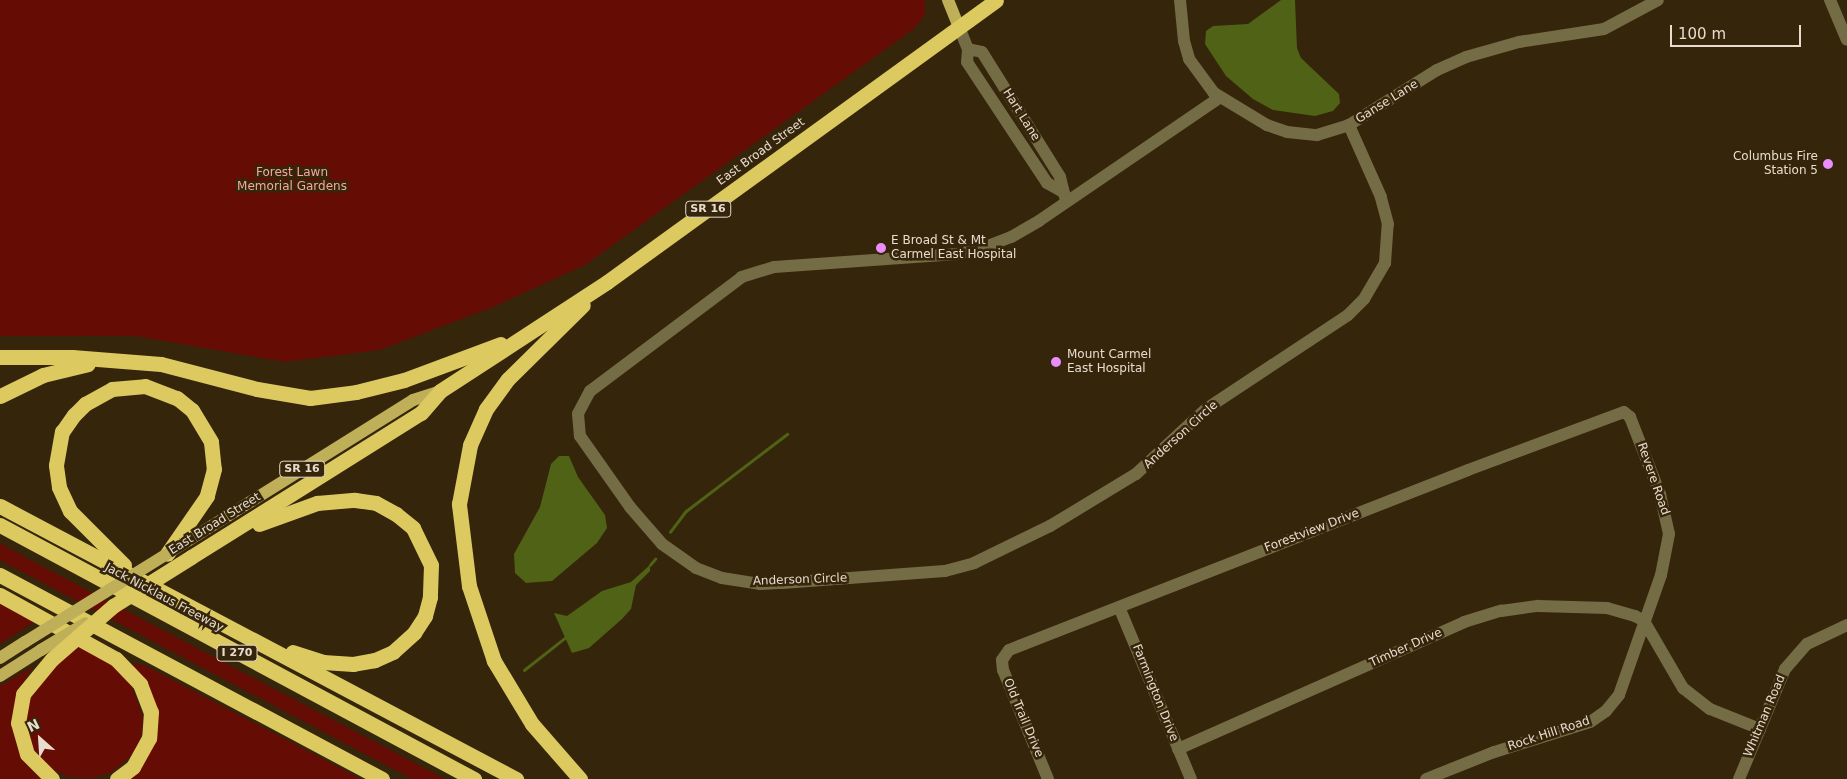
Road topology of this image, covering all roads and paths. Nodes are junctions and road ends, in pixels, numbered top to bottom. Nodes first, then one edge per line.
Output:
1 (948, 0) edge
2 (996, 0) edge
3 (1180, 0) edge
4 (1658, 0) edge
5 (1830, 0) edge
6 (959, 27) junction
7 (1846, 37) edge
8 (1219, 98) junction
9 (1348, 125) junction
10 (1065, 197) junction
11 (607, 282) junction
12 (528, 334) junction
13 (0, 357) edge
14 (129, 361) junction
15 (440, 391) junction
16 (0, 396) edge
17 (1624, 412) joint
18 (0, 506) edge
19 (0, 525) edge
20 (167, 554) junction
21 (190, 557) junction
22 (0, 575) edge
23 (138, 578) junction
24 (0, 595) edge
25 (1119, 607) junction
26 (1644, 621) junction
27 (1847, 625) edge
28 (239, 632) junction
29 (47, 655) junction
30 (1003, 656) joint
31 (0, 658) edge
32 (0, 676) edge
33 (1760, 729) junction
34 (1178, 749) junction
35 (52, 779) edge
36 (117, 779) edge
37 (382, 779) edge
38 (474, 779) edge
39 (516, 779) edge
40 (580, 779) edge
41 (1048, 779) edge
42 (1190, 779) edge
43 (1426, 779) edge
44 (1739, 779) edge

1 - 6 main road
2 - 6 highway, East Broad Street / SR 16
3 - 8 street, Ganse Lane
4 - 9 street, Ganse Lane
5 - 7 street
6 - 10 street, Hart Lane
6 - 11 highway, East Broad Street / SR 16
8 - 9 street, Ganse Lane
8 - 10 street, Anderson Circle
9 - 10 street, Anderson Circle
11 - 12 highway, East Broad Street / SR 16
11 - 40 highway
12 - 14 highway
12 - 15 highway, East Broad Street / SR 16
13 - 14 highway
14 - 16 highway
15 - 20 main road, East Broad Street / SR 16
15 - 21 highway, East Broad Street / SR 16
17 - 25 street, Forestview Drive
17 - 26 street, Revere Road
18 - 23 highway
19 - 38 highway, Jack Nicklaus Freeway / I 270
20 - 23 highway
20 - 31 main road, East Broad Street / SR 16, bridge
21 - 28 highway
21 - 29 highway, East Broad Street / SR 16, bridge
22 - 37 highway
23 - 28 highway
24 - 36 highway
25 - 30 street, Forestview Drive
25 - 34 street, Farmington Drive
26 - 33 street
26 - 34 street, Timber Drive
26 - 43 street, Rock Hill Road
27 - 33 street, Whitman Road
28 - 39 highway
29 - 32 main road
29 - 35 highway, East Broad Street
30 - 41 street, Old Trail Drive
33 - 44 street, Whitman Road
34 - 42 street, Farmington Drive

